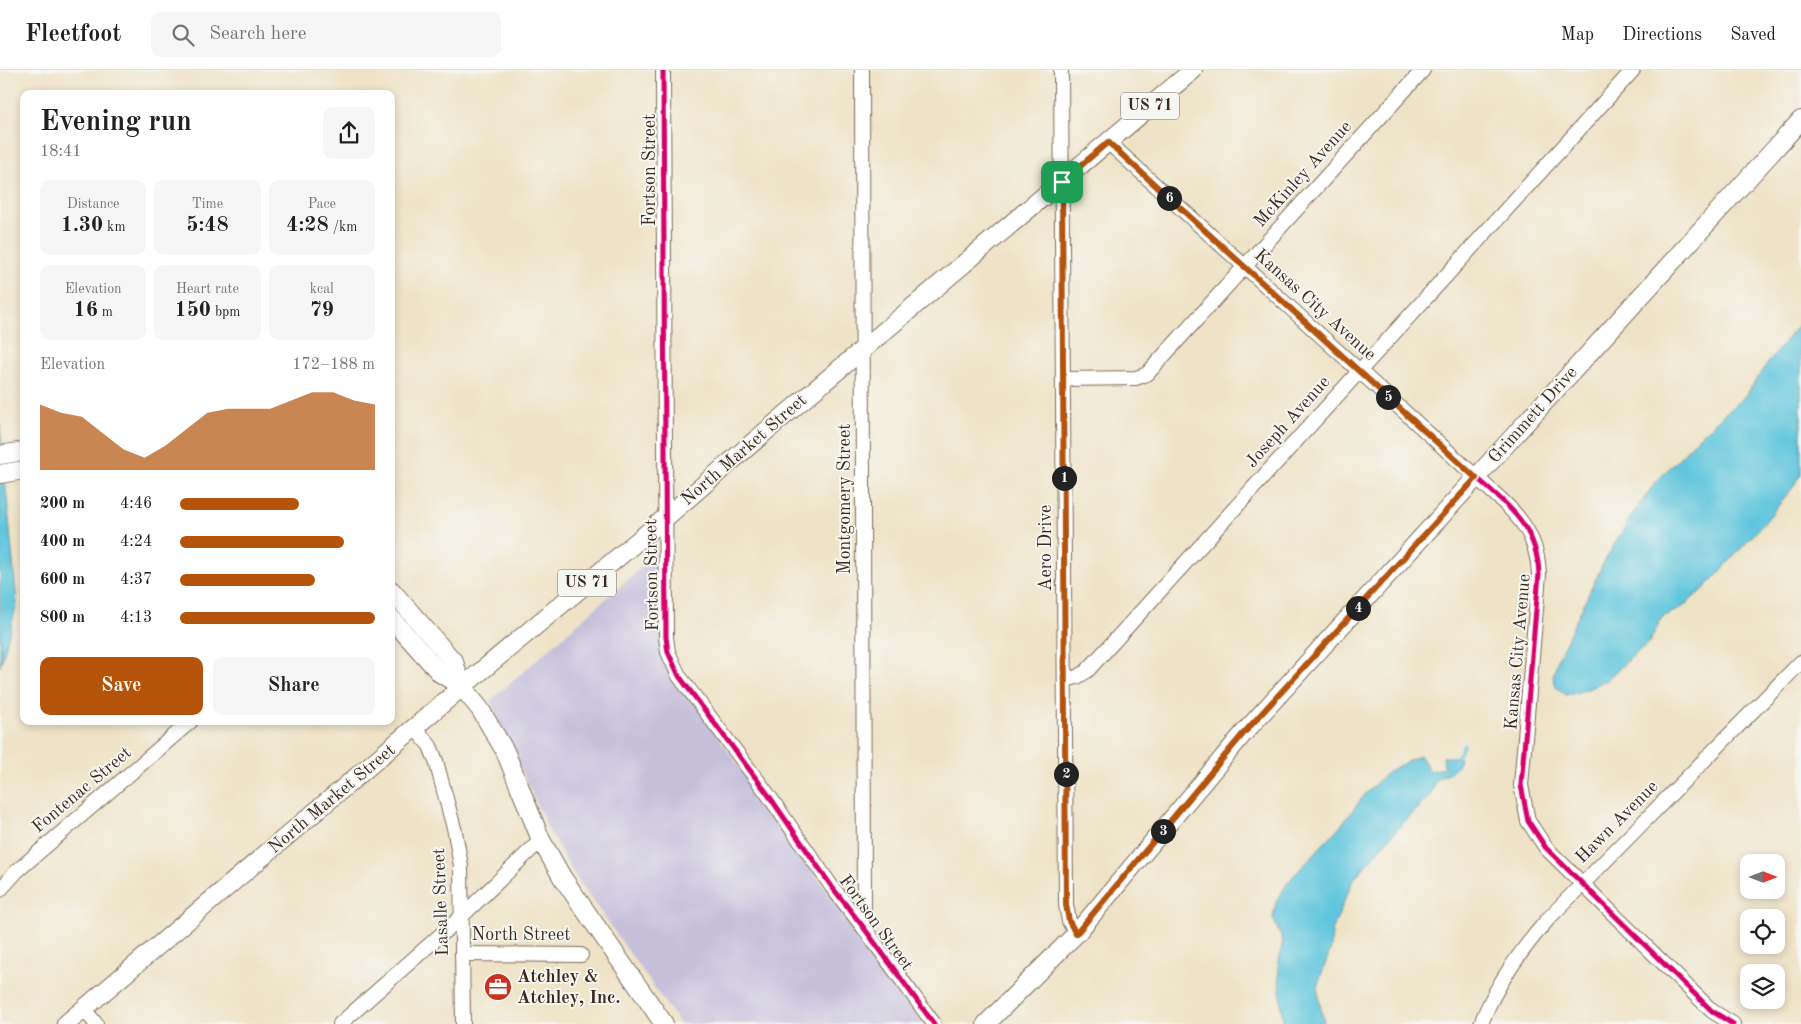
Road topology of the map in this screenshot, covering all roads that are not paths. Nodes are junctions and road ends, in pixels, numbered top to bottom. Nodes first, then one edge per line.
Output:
1 (663, 70) edge
2 (862, 70) edge
3 (1062, 70) edge
4 (1193, 70) edge
5 (1423, 70) edge
6 (1633, 70) edge
7 (1801, 120) edge
8 (1108, 142) junction
9 (1062, 182) junction
10 (1245, 267) junction
11 (863, 349) junction
12 (1360, 371) junction
13 (1064, 379) junction
14 (20, 453) edge
15 (0, 456) edge
16 (20, 471) edge
17 (0, 474) edge
18 (1476, 478) junction
19 (664, 519) junction
20 (395, 595) edge
21 (395, 622) edge
22 (1801, 662) edge
23 (1065, 680) junction
24 (462, 687) junction
25 (186, 725) edge
26 (415, 728) junction
27 (541, 840) junction
28 (1582, 884) junction
29 (0, 890) edge
30 (462, 916) junction
31 (864, 928) junction
32 (1076, 934) junction
33 (462, 954) junction
34 (581, 954) dead end
35 (84, 1009) junction
36 (66, 1024) edge
37 (96, 1024) edge
38 (340, 1024) edge
39 (463, 1024) edge
40 (664, 1024) edge
41 (934, 1024) edge
42 (986, 1024) edge
43 (1481, 1024) edge
44 (1733, 1024) edge

1 - 19 street, Fortson Street
2 - 11 street, Montgomery Street
3 - 9 street, Aero Drive
4 - 8 main road, North Market Street / US 71
5 - 10 street, McKinley Avenue
6 - 12 street, Joseph Avenue
7 - 18 main road, Grimmett Drive
8 - 9 main road, North Market Street / US 71
8 - 10 street, Kansas City Avenue
9 - 11 main road, North Market Street / US 71
9 - 13 street, Aero Drive
10 - 12 street, Kansas City Avenue
10 - 13 street, McKinley Avenue
11 - 19 main road, North Market Street / US 71
11 - 31 street, Montgomery Street
12 - 18 street, Kansas City Avenue
12 - 23 street, Joseph Avenue
13 - 23 street, Aero Drive
14 - 15 main road
16 - 17 main road
18 - 28 street, Kansas City Avenue
18 - 32 main road, Grimmett Drive
19 - 24 main road, North Market Street / US 71
19 - 31 street, Fortson Street
20 - 24 main road
21 - 24 main road
22 - 28 street, Hawn Avenue
23 - 32 street, Aero Drive
24 - 26 main road, North Market Street / US 71
24 - 27 main road
25 - 29 street, Fontenac Street
26 - 30 street, Lasalle Street
26 - 35 main road, North Market Street / US 71
27 - 30 street
27 - 40 main road
28 - 43 street, Hawn Avenue
28 - 44 street, Kansas City Avenue
30 - 33 street, Lasalle Street
30 - 38 street
31 - 41 street, Fortson Street
32 - 42 main road, Grimmett Drive
33 - 34 street, North Street
33 - 39 street, Lasalle Street
35 - 36 main road, North Market Street / US 71
35 - 37 street

